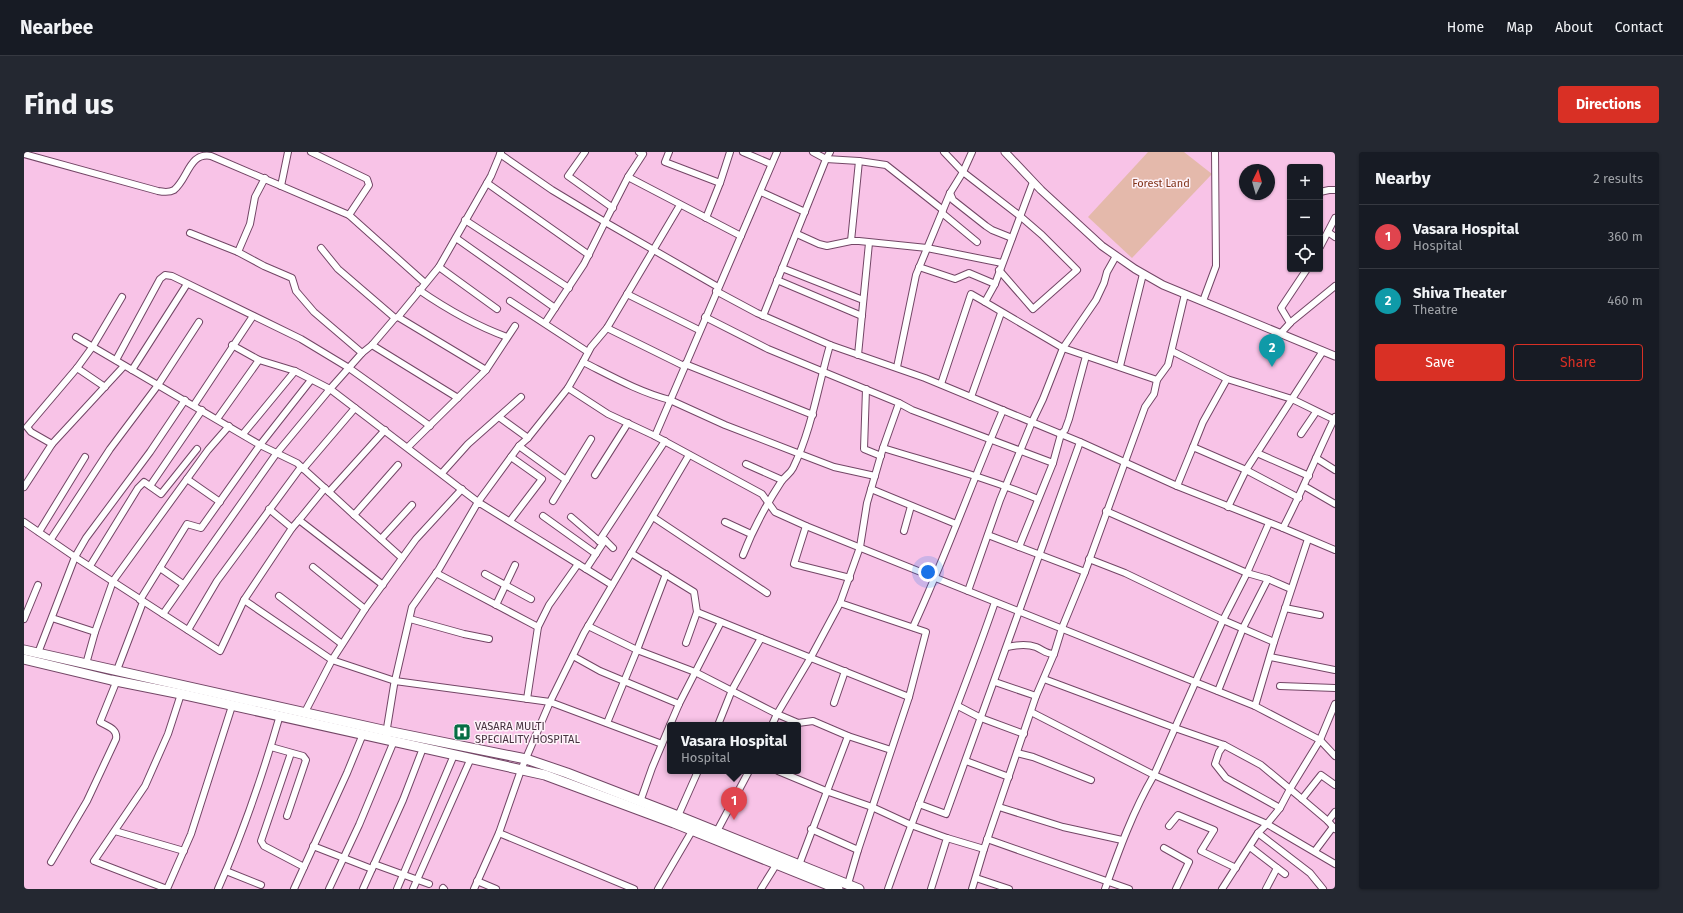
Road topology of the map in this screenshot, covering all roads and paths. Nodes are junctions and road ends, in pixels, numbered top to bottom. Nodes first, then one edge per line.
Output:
1 (288, 152) edge
2 (311, 152) edge
3 (586, 152) edge
4 (669, 152) edge
5 (730, 152) edge
6 (743, 152) edge
7 (777, 152) edge
8 (813, 152) edge
9 (830, 152) edge
10 (944, 152) edge
11 (972, 152) edge
12 (1005, 152) edge
13 (1215, 152) edge
14 (501, 153) edge
15 (642, 153) edge
16 (24, 154) edge
17 (826, 159) junction
18 (859, 161) junction
19 (771, 164) junction
20 (963, 172) junction
21 (628, 177) junction
22 (265, 178) junction
23 (1033, 182) junction
24 (487, 183) junction
25 (720, 183) junction
26 (281, 186) junction
27 (1335, 190) edge
28 (1323, 191) edge
29 (760, 192) junction
30 (950, 193) junction
31 (680, 205) junction
32 (612, 208) junction
33 (943, 211) junction
34 (805, 212) junction
35 (349, 216) junction
36 (1020, 216) junction
37 (706, 218) junction
38 (1335, 218) edge
39 (465, 220) junction
40 (605, 222) junction
41 (1328, 232) junction
42 (190, 233) dead end
43 (797, 234) junction
44 (741, 236) junction
45 (1335, 237) edge
46 (456, 238) junction
47 (1012, 238) junction
48 (851, 241) junction
49 (1323, 241) edge
50 (977, 242) dead end
51 (869, 243) junction
52 (321, 248) dead end
53 (928, 248) junction
54 (652, 250) junction
55 (238, 252) junction
56 (589, 255) junction
57 (1116, 256) junction
58 (1002, 263) junction
59 (439, 266) junction
60 (919, 267) junction
61 (782, 268) junction
62 (999, 270) junction
63 (1304, 272) edge
64 (1143, 274) junction
65 (777, 280) junction
66 (425, 283) junction
67 (187, 284) junction
68 (995, 284) junction
69 (1335, 286) edge
70 (569, 288) junction
71 (718, 289) junction
72 (419, 290) junction
73 (627, 294) junction
74 (1185, 294) junction
75 (122, 297) dead end
76 (863, 300) junction
77 (510, 301) dead end
78 (1202, 301) junction
79 (985, 302) junction
80 (555, 308) junction
81 (497, 309) dead end
82 (1001, 313) junction
83 (253, 316) junction
84 (763, 316) junction
85 (862, 316) junction
86 (705, 317) junction
87 (396, 318) junction
88 (199, 322) dead end
89 (545, 323) junction
90 (1290, 323) junction
91 (515, 326) dead end
92 (607, 328) junction
93 (699, 330) junction
94 (1280, 333) junction
95 (76, 337) dead end
96 (507, 337) junction
97 (232, 345) junction
98 (372, 345) junction
99 (830, 345) junction
100 (93, 346) junction
101 (1063, 348) junction
102 (1172, 351) junction
103 (1323, 351) junction
104 (588, 352) junction
105 (362, 353) junction
106 (858, 355) junction
107 (1086, 356) junction
108 (1335, 356) edge
109 (116, 360) junction
110 (259, 360) junction
111 (583, 362) junction
112 (684, 365) junction
113 (124, 366) junction
114 (1120, 366) junction
115 (897, 367) junction
116 (77, 368) junction
117 (349, 368) junction
118 (132, 370) junction
119 (486, 370) junction
120 (295, 371) junction
121 (822, 371) junction
122 (1227, 379) junction
123 (311, 380) junction
124 (1157, 380) junction
125 (941, 384) junction
126 (158, 385) junction
127 (105, 387) junction
128 (568, 388) junction
129 (330, 389) junction
130 (866, 389) junction
131 (521, 397) dead end
132 (970, 397) junction
133 (458, 398) junction
134 (1292, 399) junction
135 (185, 400) junction
136 (670, 400) junction
137 (899, 403) junction
138 (194, 406) junction
139 (355, 408) junction
140 (202, 410) junction
141 (1003, 410) junction
142 (1316, 412) junction
143 (813, 416) junction
144 (499, 417) junction
145 (217, 419) junction
146 (1335, 419) edge
147 (1032, 422) junction
148 (628, 423) junction
149 (229, 426) junction
150 (430, 426) junction
151 (385, 430) junction
152 (243, 434) junction
153 (1061, 434) junction
154 (1301, 434) dead end
155 (655, 436) junction
156 (528, 438) junction
157 (591, 439) dead end
158 (990, 440) junction
159 (665, 442) junction
160 (1080, 442) junction
161 (52, 444) junction
162 (260, 445) junction
163 (519, 446) junction
164 (408, 447) junction
165 (1193, 447) junction
166 (883, 448) junction
167 (197, 449) dead end
168 (1020, 452) junction
169 (1257, 453) junction
170 (276, 454) junction
171 (800, 454) junction
172 (689, 455) junction
173 (881, 456) junction
174 (85, 457) dead end
175 (511, 457) junction
176 (1316, 458) junction
177 (1126, 462) junction
178 (1053, 463) junction
179 (746, 464) dead end
180 (398, 465) dead end
181 (302, 468) junction
182 (1246, 470) junction
183 (1335, 470) edge
184 (442, 473) junction
185 (595, 475) dead end
186 (875, 476) junction
187 (977, 476) junction
188 (1309, 476) junction
189 (187, 479) junction
190 (566, 480) junction
191 (782, 480) junction
192 (150, 486) junction
193 (1006, 486) junction
194 (1178, 486) junction
195 (1304, 486) junction
196 (24, 487) edge
197 (462, 489) junction
198 (871, 489) junction
199 (327, 490) junction
200 (1299, 498) junction
201 (1038, 499) junction
202 (553, 501) dead end
203 (220, 502) junction
204 (478, 502) junction
205 (769, 502) junction
206 (1335, 504) edge
207 (412, 505) dead end
208 (911, 506) junction
209 (1228, 507) junction
210 (269, 509) junction
211 (1106, 511) junction
212 (354, 515) junction
213 (543, 516) dead end
214 (571, 517) dead end
215 (652, 517) junction
216 (300, 520) junction
217 (510, 521) junction
218 (24, 522) edge
219 (725, 522) dead end
220 (1269, 523) junction
221 (956, 524) junction
222 (806, 526) junction
223 (292, 528) junction
224 (1283, 528) junction
225 (904, 531) dead end
226 (39, 532) junction
227 (751, 534) junction
228 (988, 535) junction
229 (51, 539) junction
230 (381, 539) junction
231 (1308, 539) junction
232 (602, 541) junction
233 (1019, 547) junction
234 (613, 548) dead end
235 (860, 548) junction
236 (1335, 550) edge
237 (631, 552) junction
238 (596, 554) junction
239 (743, 555) dead end
240 (1039, 555) junction
241 (75, 557) junction
242 (402, 558) junction
243 (1089, 559) junction
244 (578, 564) junction
245 (515, 565) dead end
246 (90, 566) junction
247 (313, 567) dead end
248 (160, 568) junction
249 (586, 569) junction
250 (1085, 572) junction
251 (436, 573) junction
252 (1247, 573) junction
253 (485, 574) dead end
254 (666, 574) junction
255 (850, 578) junction
256 (936, 578) junction
257 (1268, 579) junction
258 (113, 581) junction
259 (183, 584) junction
260 (38, 585) dead end
261 (383, 585) junction
262 (612, 585) junction
263 (506, 586) junction
264 (1292, 589) junction
265 (968, 591) junction
266 (767, 593) dead end
267 (279, 596) dead end
268 (531, 599) dead end
269 (244, 600) junction
270 (141, 601) junction
271 (996, 602) junction
272 (840, 603) junction
273 (496, 605) junction
274 (1286, 608) junction
275 (365, 609) junction
276 (1020, 611) junction
277 (697, 612) junction
278 (163, 614) junction
279 (1320, 615) dead end
280 (52, 618) junction
281 (410, 618) junction
282 (24, 619) edge
283 (1223, 620) junction
284 (720, 622) junction
285 (588, 626) junction
286 (538, 627) junction
287 (913, 627) junction
288 (1062, 628) junction
289 (1243, 628) junction
290 (188, 630) junction
291 (95, 632) junction
292 (761, 638) junction
293 (489, 640) dead end
294 (1274, 642) junction
295 (686, 643) dead end
296 (342, 644) junction
297 (1007, 647) junction
298 (24, 650) edge
299 (637, 650) junction
300 (38, 653) junction
301 (1054, 654) junction
302 (573, 656) junction
303 (811, 657) junction
304 (1270, 657) junction
305 (24, 659) edge
306 (332, 660) junction
307 (86, 664) junction
308 (117, 670) junction
309 (1335, 670) edge
310 (845, 671) junction
311 (695, 672) junction
312 (1044, 679) junction
313 (117, 680) junction
314 (395, 681) junction
315 (624, 681) junction
316 (995, 682) junction
317 (1195, 682) junction
318 (1280, 686) dead end
319 (1335, 688) edge
320 (732, 690) junction
321 (1218, 692) junction
322 (181, 694) junction
323 (1036, 696) junction
324 (909, 697) junction
325 (527, 699) junction
326 (550, 702) junction
327 (834, 703) dead end
328 (679, 704) junction
329 (1335, 704) edge
330 (232, 706) junction
331 (958, 706) junction
332 (1255, 706) junction
333 (305, 712) junction
334 (1031, 712) junction
335 (777, 714) junction
336 (280, 716) junction
337 (981, 718) junction
338 (671, 722) edge
339 (719, 722) edge
340 (773, 722) edge
341 (796, 722) edge
342 (607, 723) junction
343 (801, 723) edge
344 (1175, 728) junction
345 (667, 732) edge
346 (363, 734) junction
347 (1024, 734) junction
348 (386, 735) junction
349 (848, 736) junction
350 (1320, 740) junction
351 (394, 742) junction
352 (662, 744) junction
353 (1224, 745) junction
354 (271, 748) junction
355 (423, 748) junction
356 (891, 750) junction
357 (1334, 752) edge
358 (291, 753) junction
359 (1017, 753) junction
360 (454, 755) junction
361 (471, 758) junction
362 (526, 759) junction
363 (966, 761) junction
364 (522, 770) junction
365 (697, 774) edge
366 (747, 774) edge
367 (785, 774) edge
368 (1154, 775) junction
369 (1009, 777) junction
370 (1091, 780) dead end
371 (1335, 785) edge
372 (1290, 789) junction
373 (826, 791) junction
374 (1302, 798) junction
375 (640, 802) junction
376 (919, 804) junction
377 (872, 807) junction
378 (999, 807) junction
379 (1280, 808) junction
380 (1335, 812) edge
381 (287, 816) dead end
382 (678, 816) junction
383 (1328, 821) junction
384 (1267, 824) junction
385 (911, 825) junction
386 (1169, 826) dead end
387 (1334, 828) edge
388 (811, 829) junction
389 (115, 831) junction
390 (692, 831) junction
391 (499, 833) junction
392 (1258, 833) junction
393 (715, 835) junction
394 (947, 838) junction
395 (987, 839) junction
396 (1122, 840) junction
397 (313, 846) junction
398 (1250, 847) junction
399 (1164, 848) dead end
400 (984, 849) junction
401 (184, 850) junction
402 (858, 850) junction
403 (1315, 851) junction
404 (342, 858) junction
405 (51, 862) dead end
406 (1335, 864) edge
407 (776, 865) junction
408 (799, 865) junction
409 (373, 866) junction
410 (304, 867) junction
411 (1236, 868) junction
412 (1277, 868) junction
413 (226, 871) junction
414 (403, 874) junction
415 (1285, 874) dead end
416 (976, 878) junction
417 (417, 879) junction
418 (477, 881) junction
419 (1108, 881) junction
420 (429, 884) dead end
421 (848, 884) junction
422 (261, 885) dead end
423 (660, 888) edge
424 (167, 889) edge
425 (219, 889) edge
426 (294, 889) edge
427 (328, 889) edge
428 (363, 889) edge
429 (397, 889) edge
430 (413, 889) edge
431 (474, 889) edge
432 (496, 889) edge
433 (634, 889) edge
434 (761, 889) edge
435 (838, 889) edge
436 (859, 889) edge
437 (888, 889) edge
438 (931, 889) edge
439 (972, 889) edge
440 (1009, 889) edge
441 (1105, 889) edge
442 (1129, 889) edge
443 (1176, 889) edge
444 (1222, 889) edge
445 (1266, 889) edge
446 (1324, 889) edge

1 - 26 street
2 - 35 street
3 - 32 street
4 - 25 street
5 - 25 street
6 - 19 street
7 - 19 street
8 - 17 street
9 - 17 street
10 - 20 street
11 - 20 street
12 - 23 street
13 - 78 street
14 - 24 street
14 - 40 street
15 - 21 street
16 - 22 street
17 - 18 street
17 - 34 street
18 - 33 street
18 - 48 street
19 - 29 street
20 - 30 street
20 - 36 street
21 - 31 street
21 - 32 street
22 - 26 street
22 - 55 street
23 - 36 street
23 - 57 street
24 - 39 street
24 - 56 street
25 - 37 street
26 - 35 street
27 - 28 street
29 - 34 street
29 - 44 street
30 - 33 street
30 - 47 street
31 - 37 street
31 - 54 street
32 - 40 street
33 - 50 street
33 - 53 street
34 - 43 street
35 - 66 street
36 - 47 street
36 - 62 street
37 - 44 street
38 - 41 street
39 - 46 street
39 - 70 street
40 - 54 street
40 - 56 street
41 - 45 street
41 - 49 street
42 - 55 street
43 - 48 street
43 - 61 street
44 - 71 street
46 - 59 street
46 - 80 street
47 - 58 street
48 - 51 street
51 - 53 street
51 - 76 street
52 - 87 street
53 - 58 street
53 - 60 street
54 - 71 street
54 - 73 street
55 - 105 street
56 - 70 street
57 - 64 street
57 - 101 street
58 - 62 street
59 - 66 street
59 - 81 street
60 - 68 street
60 - 115 street
61 - 65 street
61 - 76 street
62 - 68 street
63 - 90 street
64 - 74 street
64 - 114 street
65 - 84 street
65 - 85 street
66 - 72 street
67 - 83 street
67 - 109 street
67 - 118 street
68 - 79 street
69 - 90 street
70 - 80 street
71 - 84 street
71 - 86 street
72 - 87 street
72 - 96 street
73 - 92 street
73 - 93 street
74 - 78 street
74 - 102 street
75 - 100 street
76 - 85 street
77 - 89 street
78 - 94 street
79 - 82 street
79 - 125 street
80 - 89 street
82 - 101 street
82 - 132 street
83 - 97 street
83 - 117 street
84 - 99 street
85 - 106 street
86 - 93 street
86 - 121 street
87 - 98 street
87 - 119 street
88 - 126 street
89 - 104 street
90 - 94 street
91 - 96 street
92 - 104 street
92 - 112 street
93 - 112 street
94 - 103 street
95 - 100 street
96 - 119 street
97 - 110 street
97 - 138 street
98 - 105 street
98 - 133 street
99 - 106 street
99 - 121 street
100 - 109 street
100 - 116 street
101 - 107 street
101 - 147 street
102 - 122 street
102 - 124 street
103 - 108 street
103 - 134 street
104 - 111 street
105 - 117 street
106 - 115 street
107 - 114 street
107 - 153 street
109 - 113 street
110 - 120 street
110 - 145 street
111 - 128 street
111 - 136 street
112 - 136 street
112 - 143 street
113 - 118 street
113 - 127 street
114 - 124 street
115 - 125 street
116 - 127 street
116 - 161 street
117 - 129 street
117 - 150 street
118 - 126 street
119 - 133 street
120 - 123 street
120 - 152 street
121 - 130 street
121 - 143 street
122 - 134 street
122 - 165 street
123 - 129 street
123 - 162 street
124 - 177 street
125 - 132 street
126 - 135 street
126 - 229 street
127 - 161 street
128 - 148 street
128 - 156 street
129 - 139 street
129 - 170 street
130 - 137 street
130 - 173 street
131 - 144 street
132 - 141 street
133 - 150 street
134 - 142 street
134 - 169 street
135 - 138 street
135 - 241 street
136 - 155 street
136 - 171 street
137 - 158 street
137 - 166 street
138 - 140 street
139 - 151 street
139 - 181 street
140 - 145 street
140 - 192 street
141 - 147 street
141 - 158 street
142 - 146 street
142 - 154 street
143 - 171 street
144 - 156 street
144 - 184 street
145 - 149 street
146 - 176 street
147 - 153 street
147 - 168 street
148 - 155 street
148 - 185 street
149 - 152 street
149 - 189 street
150 - 164 street
151 - 164 street
151 - 199 street
152 - 162 street
153 - 160 street
153 - 178 street
155 - 159 street
156 - 163 street
157 - 190 street
158 - 168 street
158 - 187 street
159 - 172 street
159 - 232 street
160 - 177 street
160 - 240 street
161 - 196 street
162 - 170 street
162 - 203 street
163 - 175 street
163 - 190 street
164 - 184 street
165 - 182 street
165 - 194 street
166 - 173 street
166 - 187 street
167 - 192 street
168 - 178 street
168 - 193 street
169 - 182 street
169 - 188 street
170 - 181 street
170 - 259 street
171 - 186 street
171 - 191 street
172 - 205 street
172 - 215 street
173 - 186 street
174 - 226 street
175 - 204 street
175 - 217 street
176 - 183 street
176 - 188 street
177 - 194 street
177 - 211 street
178 - 201 street
179 - 191 street
180 - 212 street
181 - 199 street
181 - 210 street
182 - 200 street
182 - 209 street
184 - 197 street
186 - 198 street
187 - 193 street
187 - 221 street
188 - 195 street
189 - 203 street
189 - 258 street
190 - 202 street
191 - 205 street
192 - 246 street
193 - 201 street
193 - 228 street
194 - 209 street
195 - 200 street
195 - 206 street
197 - 204 street
197 - 242 street
198 - 208 street
198 - 235 street
199 - 212 street
199 - 216 street
200 - 224 street
201 - 233 street
203 - 248 street
204 - 217 street
204 - 251 street
205 - 222 street
205 - 227 street
207 - 230 street
208 - 221 street
208 - 225 street
209 - 220 street
210 - 223 street
210 - 290 street
211 - 243 street
211 - 252 street
212 - 230 street
213 - 238 street
214 - 232 street
215 - 237 street
215 - 266 street
216 - 223 street
216 - 261 street
217 - 244 street
218 - 226 street
219 - 227 street
220 - 224 street
220 - 252 street
221 - 256 street
222 - 235 street
222 - 255 street
223 - 269 street
224 - 231 street
226 - 229 street
227 - 239 street
228 - 233 street
228 - 265 street
229 - 241 street
230 - 242 street
231 - 236 street
231 - 264 street
232 - 234 street
232 - 238 street
233 - 240 street
235 - 255 street
235 - 256 street
237 - 254 street
237 - 262 street
238 - 249 street
240 - 250 street
240 - 276 street
241 - 246 street
241 - 280 street
242 - 261 street
243 - 250 street
243 - 283 street
244 - 249 street
244 - 286 street
245 - 263 street
246 - 258 street
247 - 275 street
248 - 259 street
248 - 270 street
249 - 262 street
250 - 288 street
251 - 273 street
251 - 281 street
252 - 257 street
252 - 283 street
253 - 263 street
254 - 277 street
254 - 299 street
255 - 272 street
256 - 265 street
256 - 287 street
257 - 264 street
257 - 289 street
258 - 270 street
258 - 291 street
259 - 278 street
260 - 282 street
261 - 275 street
262 - 285 street
263 - 268 street
263 - 273 street
264 - 274 street
265 - 271 street
267 - 296 street
269 - 290 street
269 - 306 street
270 - 278 street
270 - 308 street
271 - 276 street
271 - 331 street
272 - 287 street
272 - 303 street
273 - 286 street
274 - 279 street
274 - 294 street
275 - 296 street
276 - 288 street
276 - 297 street
277 - 284 street
277 - 295 street
278 - 290 street
280 - 291 street
280 - 300 street
281 - 293 street
281 - 314 street
283 - 289 street
283 - 317 street
284 - 292 street
284 - 311 street
285 - 299 street
285 - 302 street
286 - 325 street
287 - 324 street
288 - 301 street
288 - 317 street
289 - 294 street
289 - 321 street
291 - 307 street
292 - 303 street
292 - 320 street
294 - 304 street
296 - 306 street
297 - 301 street
297 - 316 street
298 - 300 main road
299 - 311 street
299 - 315 street
300 - 307 main road
301 - 312 street
302 - 315 street
302 - 326 street
303 - 310 street
303 - 335 street
304 - 309 street
304 - 332 street
305 - 313 main road
306 - 314 street
306 - 333 street
307 - 308 main road
308 - 333 main road
310 - 324 street
310 - 327 street
311 - 320 street
311 - 328 street
312 - 323 street
312 - 344 street
313 - 322 main road
313 - 405 street
314 - 325 street
314 - 348 street
315 - 328 street
315 - 342 street
316 - 323 street
316 - 337 street
317 - 321 street
317 - 344 street
318 - 319 street
320 - 335 street
320 - 339 street
321 - 332 street
322 - 330 main road
322 - 389 street
323 - 334 street
324 - 356 street
325 - 326 street
326 - 342 street
326 - 362 street
328 - 338 street
329 - 350 street
330 - 336 main road
330 - 401 street
331 - 337 street
331 - 376 street
332 - 350 street
333 - 348 main road
334 - 347 street
334 - 368 street
335 - 340 street
335 - 341 street
336 - 346 main road
336 - 354 street
337 - 347 street
337 - 363 street
342 - 352 street
343 - 349 street
344 - 353 street
344 - 368 street
345 - 352 street
346 - 348 main road
346 - 397 street
347 - 359 street
348 - 351 main road
348 - 362 main road
349 - 356 street
349 - 373 street
350 - 357 street
350 - 372 street
351 - 355 main road
351 - 404 street
352 - 375 street
353 - 372 street
353 - 379 street
354 - 358 street
354 - 413 street
355 - 360 main road
355 - 409 street
356 - 377 street
358 - 381 street
358 - 410 street
359 - 369 street
359 - 370 street
360 - 361 main road
360 - 414 street
361 - 364 main road
361 - 417 street
362 - 364 street
362 - 375 main road
363 - 369 street
363 - 376 street
364 - 390 main road
364 - 391 street
365 - 382 street
366 - 393 street
367 - 373 street
368 - 384 street
368 - 396 street
369 - 378 street
371 - 374 street
372 - 374 street
372 - 379 street
373 - 377 street
373 - 388 street
374 - 383 street
375 - 382 main road
376 - 385 street
377 - 385 street
377 - 402 street
378 - 395 street
378 - 396 street
379 - 384 street
380 - 383 street
382 - 393 main road
383 - 387 street
384 - 392 street
384 - 403 street
385 - 394 street
385 - 437 street
386 - 411 street
387 - 403 street
388 - 402 street
388 - 408 street
389 - 401 street
389 - 424 street
390 - 393 main road
390 - 423 street
391 - 418 street
391 - 433 street
392 - 398 street
392 - 446 street
393 - 407 main road
393 - 408 main road
394 - 400 street
394 - 438 street
395 - 400 street
395 - 419 street
396 - 419 street
397 - 404 street
397 - 410 street
398 - 411 street
398 - 412 street
399 - 443 street
400 - 416 street
401 - 424 street
402 - 421 street
403 - 406 street
404 - 409 street
404 - 427 street
407 - 434 street
407 - 435 main road
408 - 421 main road
409 - 414 street
409 - 428 street
410 - 426 street
411 - 444 street
412 - 415 street
412 - 445 street
413 - 422 street
413 - 425 street
414 - 417 street
414 - 429 street
416 - 439 street
416 - 440 street
417 - 420 street
417 - 430 street
418 - 431 street
418 - 432 street
419 - 441 street
419 - 442 street
421 - 436 main road

